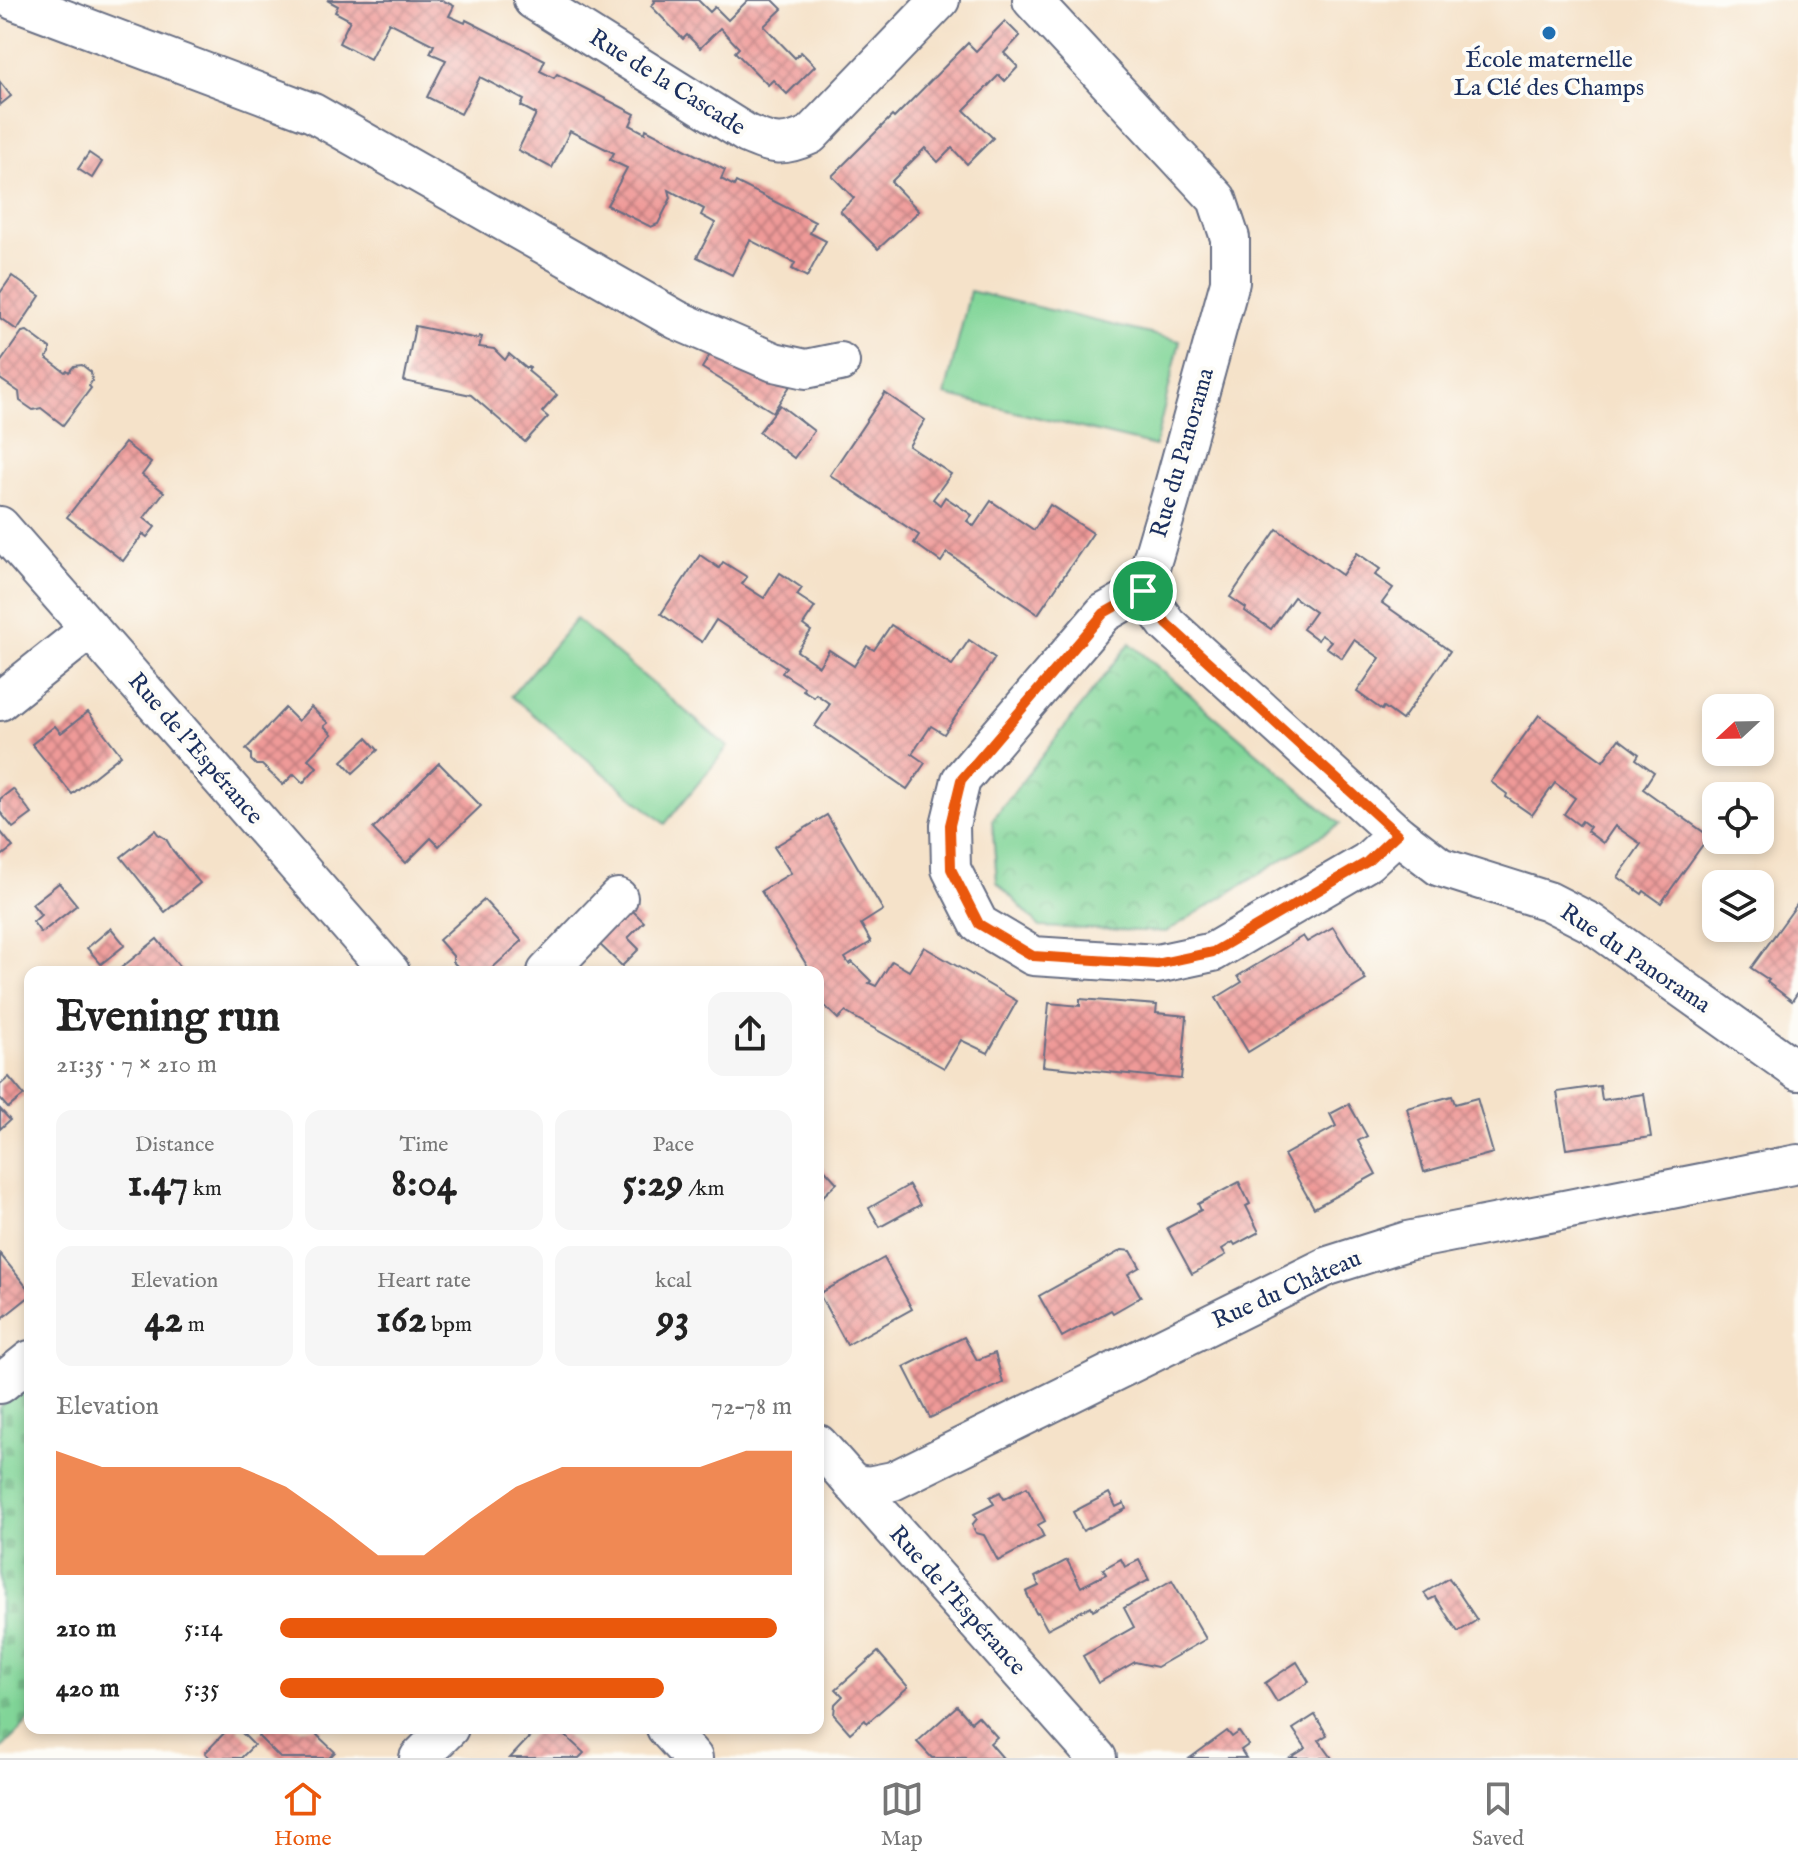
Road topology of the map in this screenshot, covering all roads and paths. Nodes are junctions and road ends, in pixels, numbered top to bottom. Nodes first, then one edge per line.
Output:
1 (13, 0) edge
2 (533, 0) edge
3 (940, 0) edge
4 (1032, 0) edge
5 (840, 362) dead end
6 (0, 526) edge
7 (1143, 591) junction
8 (90, 629) junction
9 (0, 701) edge
10 (1397, 834) junction
11 (618, 898) dead end
12 (385, 966) edge
13 (553, 966) edge
14 (1798, 1071) edge
15 (1798, 1164) edge
16 (24, 1365) edge
17 (0, 1384) edge
18 (824, 1451) edge
19 (852, 1483) junction
20 (443, 1734) edge
21 (671, 1734) edge
22 (419, 1758) edge
23 (693, 1758) edge
24 (1097, 1758) edge

1 - 5 street
2 - 3 street, Rue de la Cascade
4 - 7 street, Rue du Panorama
6 - 8 street, Rue de l'Espérance
7 - 10 street, Rue du Panorama
7 - 10 street
8 - 9 street
8 - 12 street, Rue de l'Espérance
10 - 14 street, Rue du Panorama
11 - 13 street
15 - 19 street, Rue du Château
16 - 17 street
18 - 19 street, Rue de l'Espérance
19 - 24 street, Rue de l'Espérance
20 - 22 street
21 - 23 street

